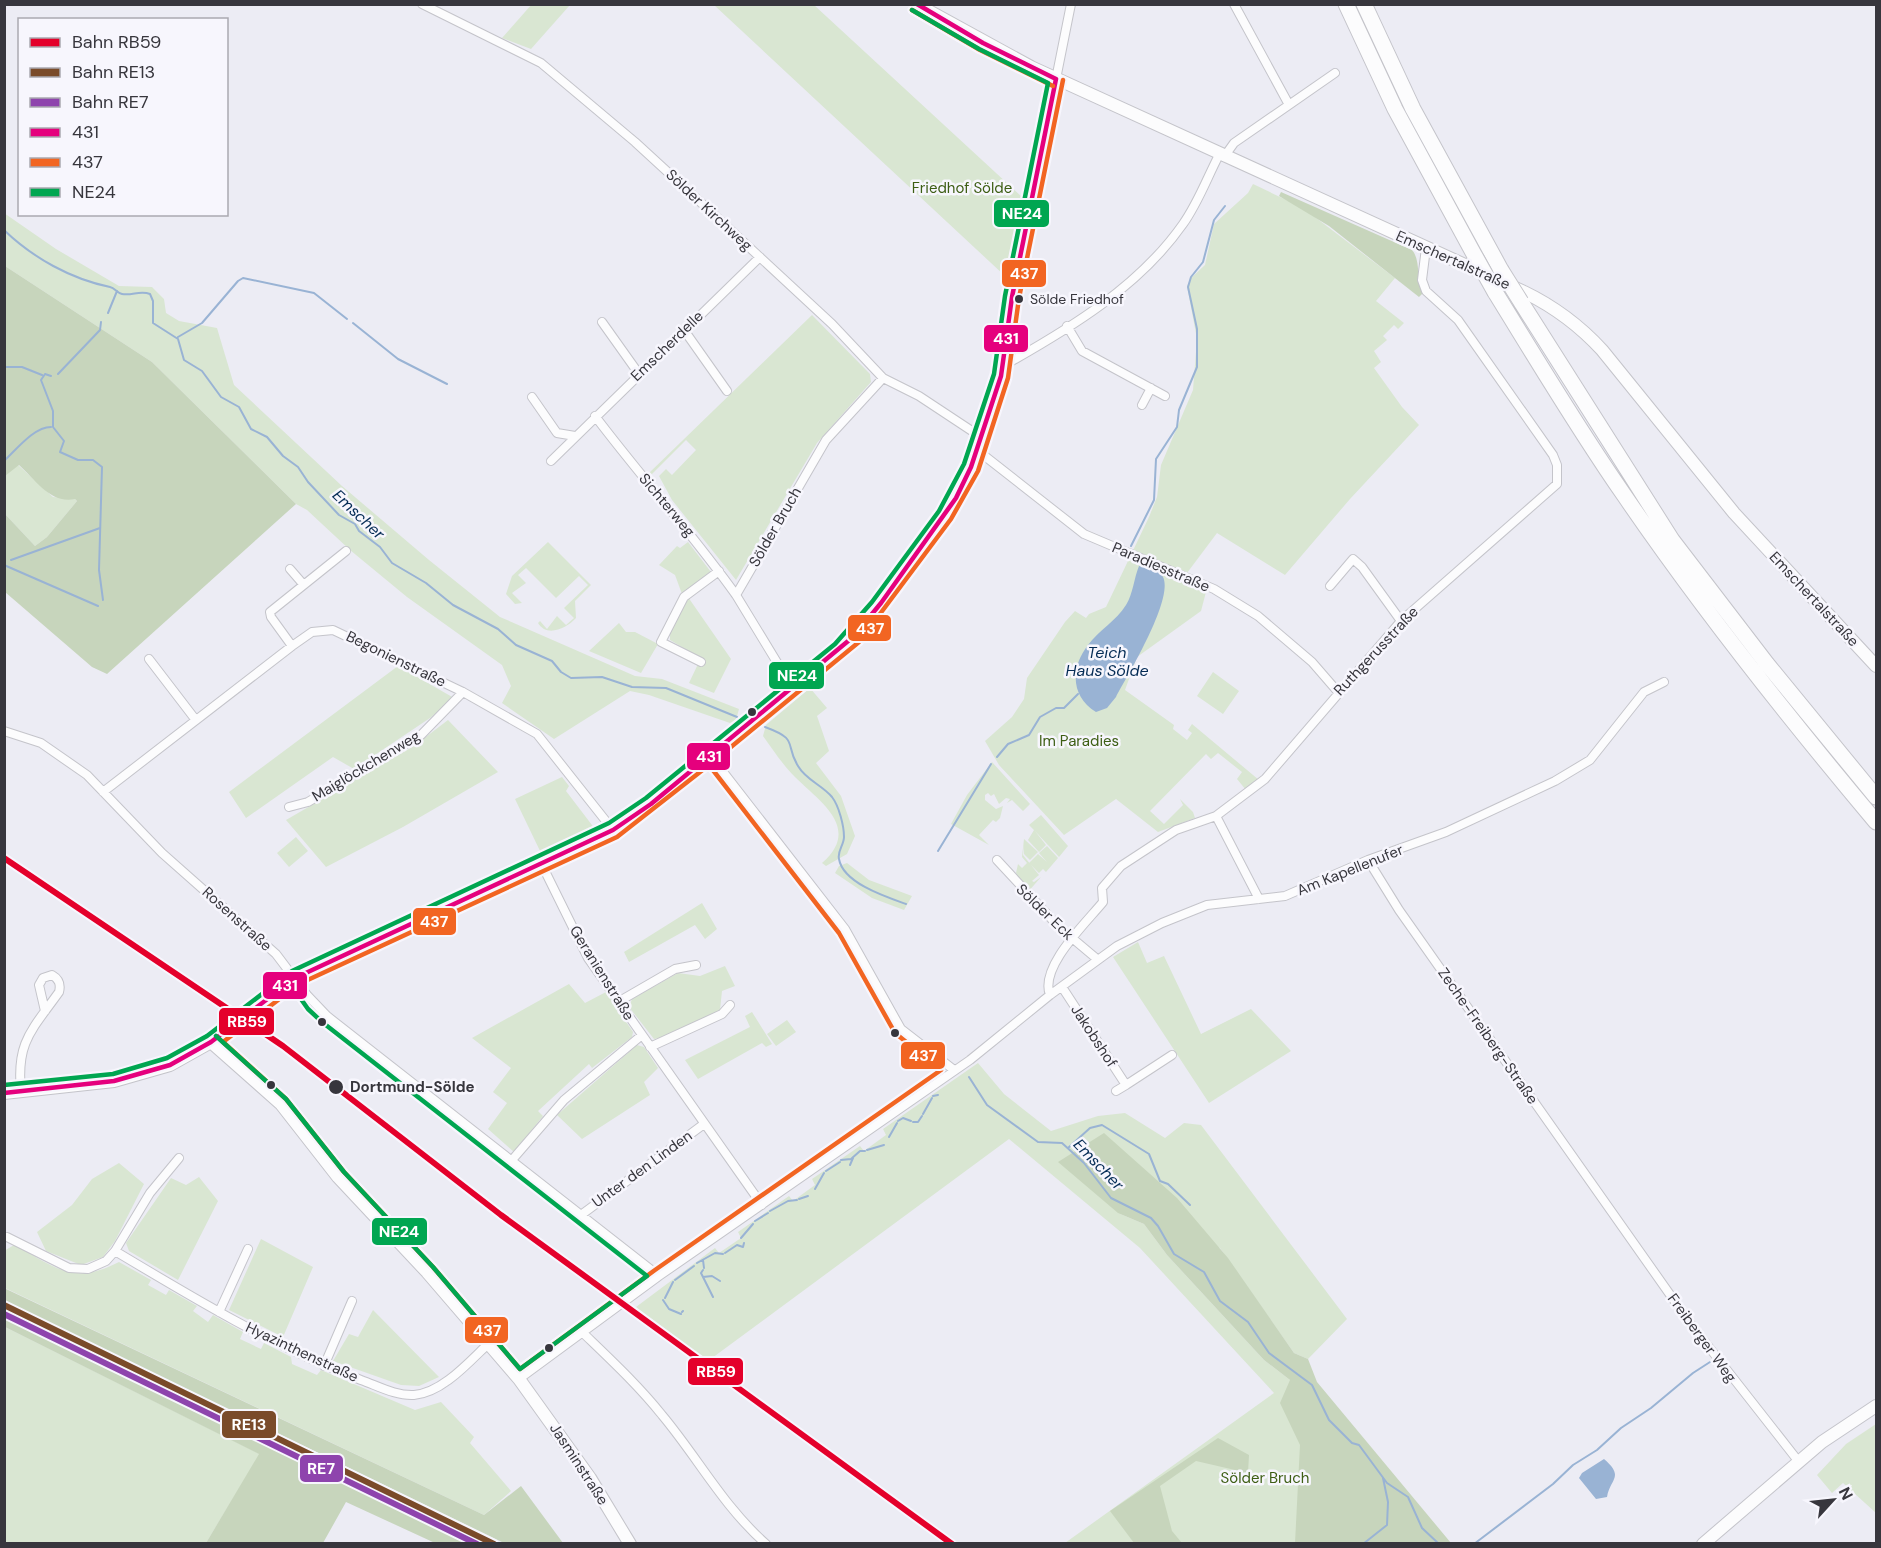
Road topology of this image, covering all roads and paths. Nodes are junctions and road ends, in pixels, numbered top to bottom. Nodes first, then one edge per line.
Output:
1 (422, 4) edge
2 (916, 4) edge
3 (1071, 4) edge
4 (1234, 4) edge
5 (1346, 4) edge
6 (1364, 4) edge
7 (1335, 73) dead end
8 (1056, 79) junction
9 (1288, 104) junction
10 (1222, 156) junction
11 (1426, 248) junction
12 (760, 257) junction
13 (602, 322) dead end
14 (1066, 327) junction
15 (684, 330) junction
16 (1003, 366) junction
17 (639, 374) junction
18 (883, 378) junction
19 (1151, 388) junction
20 (728, 391) dead end
21 (1165, 396) dead end
22 (532, 398) dead end
23 (1142, 405) dead end
24 (595, 416) junction
25 (575, 436) junction
26 (981, 437) junction
27 (977, 450) junction
28 (551, 460) dead end
29 (346, 551) dead end
30 (290, 569) dead end
31 (719, 571) junction
32 (303, 584) junction
33 (1330, 586) dead end
34 (736, 595) junction
35 (1401, 621) junction
36 (292, 646) junction
37 (149, 659) dead end
38 (701, 662) dead end
39 (1876, 666) edge
40 (1664, 682) dead end
41 (792, 687) junction
42 (1338, 692) junction
43 (463, 693) junction
44 (195, 719) junction
45 (4, 731) edge
46 (710, 755) junction
47 (103, 792) junction
48 (1876, 797) edge
49 (289, 807) dead end
50 (1216, 816) junction
51 (1876, 822) edge
52 (613, 830) junction
53 (997, 860) dead end
54 (1368, 860) junction
55 (542, 864) junction
56 (1259, 899) junction
57 (1073, 939) junction
58 (1097, 959) junction
59 (696, 965) dead end
60 (295, 978) junction
61 (1062, 987) junction
62 (1050, 995) junction
63 (618, 1002) junction
64 (730, 1005) dead end
65 (45, 1011) dead end
66 (642, 1035) junction
67 (211, 1042) junction
68 (650, 1047) junction
69 (1172, 1055) dead end
70 (954, 1070) junction
71 (1126, 1085) junction
72 (21, 1091) junction
73 (1116, 1091) dead end
74 (4, 1093) edge
75 (705, 1124) junction
76 (179, 1158) dead end
77 (512, 1160) junction
78 (762, 1205) junction
79 (1611, 1211) joint
80 (581, 1215) junction
81 (8, 1237) dead end
82 (248, 1249) dead end
83 (115, 1251) junction
84 (659, 1276) junction
85 (352, 1301) dead end
86 (219, 1312) junction
87 (582, 1332) junction
88 (488, 1344) junction
89 (324, 1366) junction
90 (519, 1379) junction
91 (1876, 1406) edge
92 (1799, 1462) junction
93 (630, 1544) edge
94 (766, 1544) edge
95 (1703, 1544) edge

1 - 12 street, Sölder Kirchweg
2 - 8 main road, Emschertalstraße
3 - 8 street
4 - 9 street
5 - 51 highway, bridge
6 - 48 highway, bridge
7 - 9 street
8 - 10 main road, Emschertalstraße
8 - 16 main road
9 - 10 street
10 - 11 main road, Emschertalstraße
10 - 14 street
11 - 35 street, Ruthgerusstraße
11 - 39 main road, Emschertalstraße
12 - 15 street, Emscherdelle
12 - 18 street, Sölder Kirchweg
13 - 17 street
14 - 16 street
14 - 19 street
15 - 17 street, Emscherdelle
15 - 20 street
16 - 26 main road
17 - 24 street, Emscherdelle
18 - 26 street, Sölder Kirchweg
18 - 34 street, Sölder Bruch
19 - 21 street
19 - 23 street
22 - 25 street
24 - 25 street, Emscherdelle
24 - 31 street, Sichterweg
25 - 28 street, Emscherdelle
26 - 27 main road
27 - 41 main road
27 - 42 street, Paradiesstraße
29 - 32 street
30 - 32 street
31 - 34 street, Sichterweg
31 - 38 street
32 - 36 street
33 - 35 street
34 - 41 street
35 - 42 street, Ruthgerusstraße
36 - 43 street, Begonienstraße
36 - 44 street, Begonienstraße
37 - 44 street
40 - 54 street, Am Kapellenufer
41 - 46 main road
42 - 50 street, Ruthgerusstraße
43 - 49 street, Maiglöckchenweg
43 - 52 street, Begonienstraße
44 - 47 street, Begonienstraße
45 - 47 street, Rosenstraße
46 - 52 main road
46 - 70 street
47 - 60 street, Rosenstraße
50 - 56 street
50 - 57 street, Ruthgerusstraße
52 - 55 main road
53 - 57 street, Sölder Eck
54 - 56 street, Am Kapellenufer
54 - 79 street, Zeche-Freiberg-Straße
55 - 60 main road
55 - 63 street, Geranienstraße
56 - 58 street, Am Kapellenufer
57 - 58 street, Sölder Eck
57 - 62 street, Ruthgerusstraße
58 - 61 street, Am Kapellenufer
59 - 63 street
60 - 67 main road
60 - 77 street, Rosenstraße
61 - 62 street, Am Kapellenufer
61 - 71 street, Jakobshof
62 - 70 street, Am Kapellenufer
63 - 66 street, Geranienstraße
64 - 68 street
65 - 72 street
66 - 68 street, Geranienstraße
66 - 77 street
67 - 72 main road
67 - 88 main road, Jasminstraße
68 - 75 street, Geranienstraße
69 - 71 street
70 - 78 street, Am Kapellenufer
71 - 73 street
72 - 74 main road
75 - 78 street, Geranienstraße
75 - 80 street, Unter den Linden
76 - 83 street
77 - 80 street, Rosenstraße
78 - 84 street, Am Kapellenufer
79 - 92 street, Freiberger Weg
80 - 84 street, Rosenstraße
81 - 83 street
82 - 86 street
83 - 86 street, Hyazinthenstraße
84 - 87 street, Am Kapellenufer
85 - 89 street
86 - 89 street, Hyazinthenstraße
87 - 90 street, Am Kapellenufer
87 - 94 street
88 - 89 street, Hyazinthenstraße
88 - 90 main road, Jasminstraße
90 - 93 main road, Jasminstraße
91 - 92 main road
92 - 95 main road

